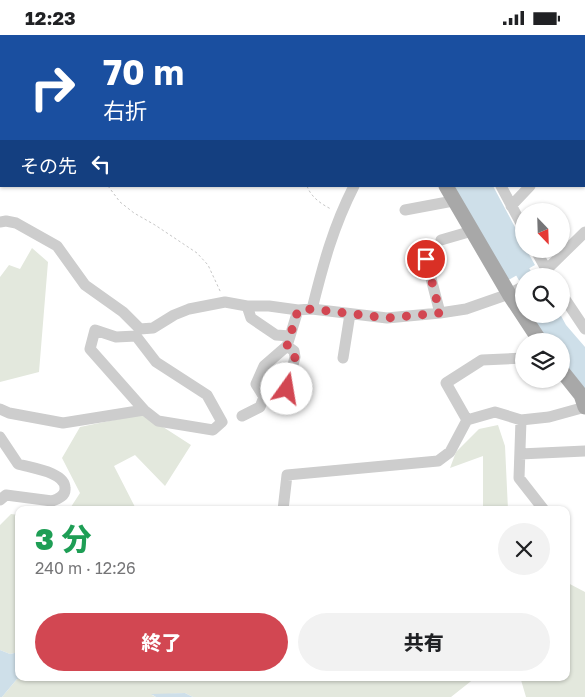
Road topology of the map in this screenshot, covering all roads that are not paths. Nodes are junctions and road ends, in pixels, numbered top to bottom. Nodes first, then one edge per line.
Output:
1 (354, 187) edge
2 (446, 187) edge
3 (502, 187) edge
4 (529, 187) edge
5 (453, 201) junction
6 (511, 206) junction
7 (405, 210) dead end
8 (515, 213) edge
9 (0, 222) edge
10 (472, 231) junction
11 (585, 233) edge
12 (441, 240) dead end
13 (426, 259) dead end
14 (552, 268) edge
15 (515, 291) edge
16 (511, 293) junction
17 (247, 306) junction
18 (570, 306) edge
19 (312, 309) junction
20 (298, 310) junction
21 (440, 313) junction
22 (350, 314) junction
23 (585, 329) edge
24 (138, 332) junction
25 (535, 333) edge
26 (289, 341) junction
27 (343, 358) dead end
28 (515, 358) edge
29 (570, 381) edge
30 (287, 389) dead end
31 (585, 407) edge
32 (0, 409) edge
33 (144, 410) junction
34 (242, 416) dead end
35 (467, 420) junction
36 (521, 420) junction
37 (0, 437) edge
38 (585, 451) edge
39 (520, 454) junction
40 (0, 500) edge
41 (283, 506) edge
42 (541, 506) edge

1 - 19 street
2 - 5 main road
3 - 6 street
4 - 6 street
5 - 7 street
5 - 10 main road
6 - 8 street
9 - 24 street
10 - 12 street
10 - 16 main road
11 - 14 street
13 - 21 street
15 - 16 street
16 - 21 street
16 - 25 main road
17 - 20 street
17 - 24 street
17 - 26 street
18 - 23 street
19 - 20 street
19 - 22 street
20 - 26 street
21 - 22 street
22 - 27 street
24 - 33 street
24 - 33 street
26 - 30 street
26 - 34 street
28 - 35 street
29 - 31 main road
31 - 36 street
32 - 33 street
35 - 36 street
35 - 41 street
36 - 39 street
37 - 40 street
38 - 39 street
39 - 42 street

